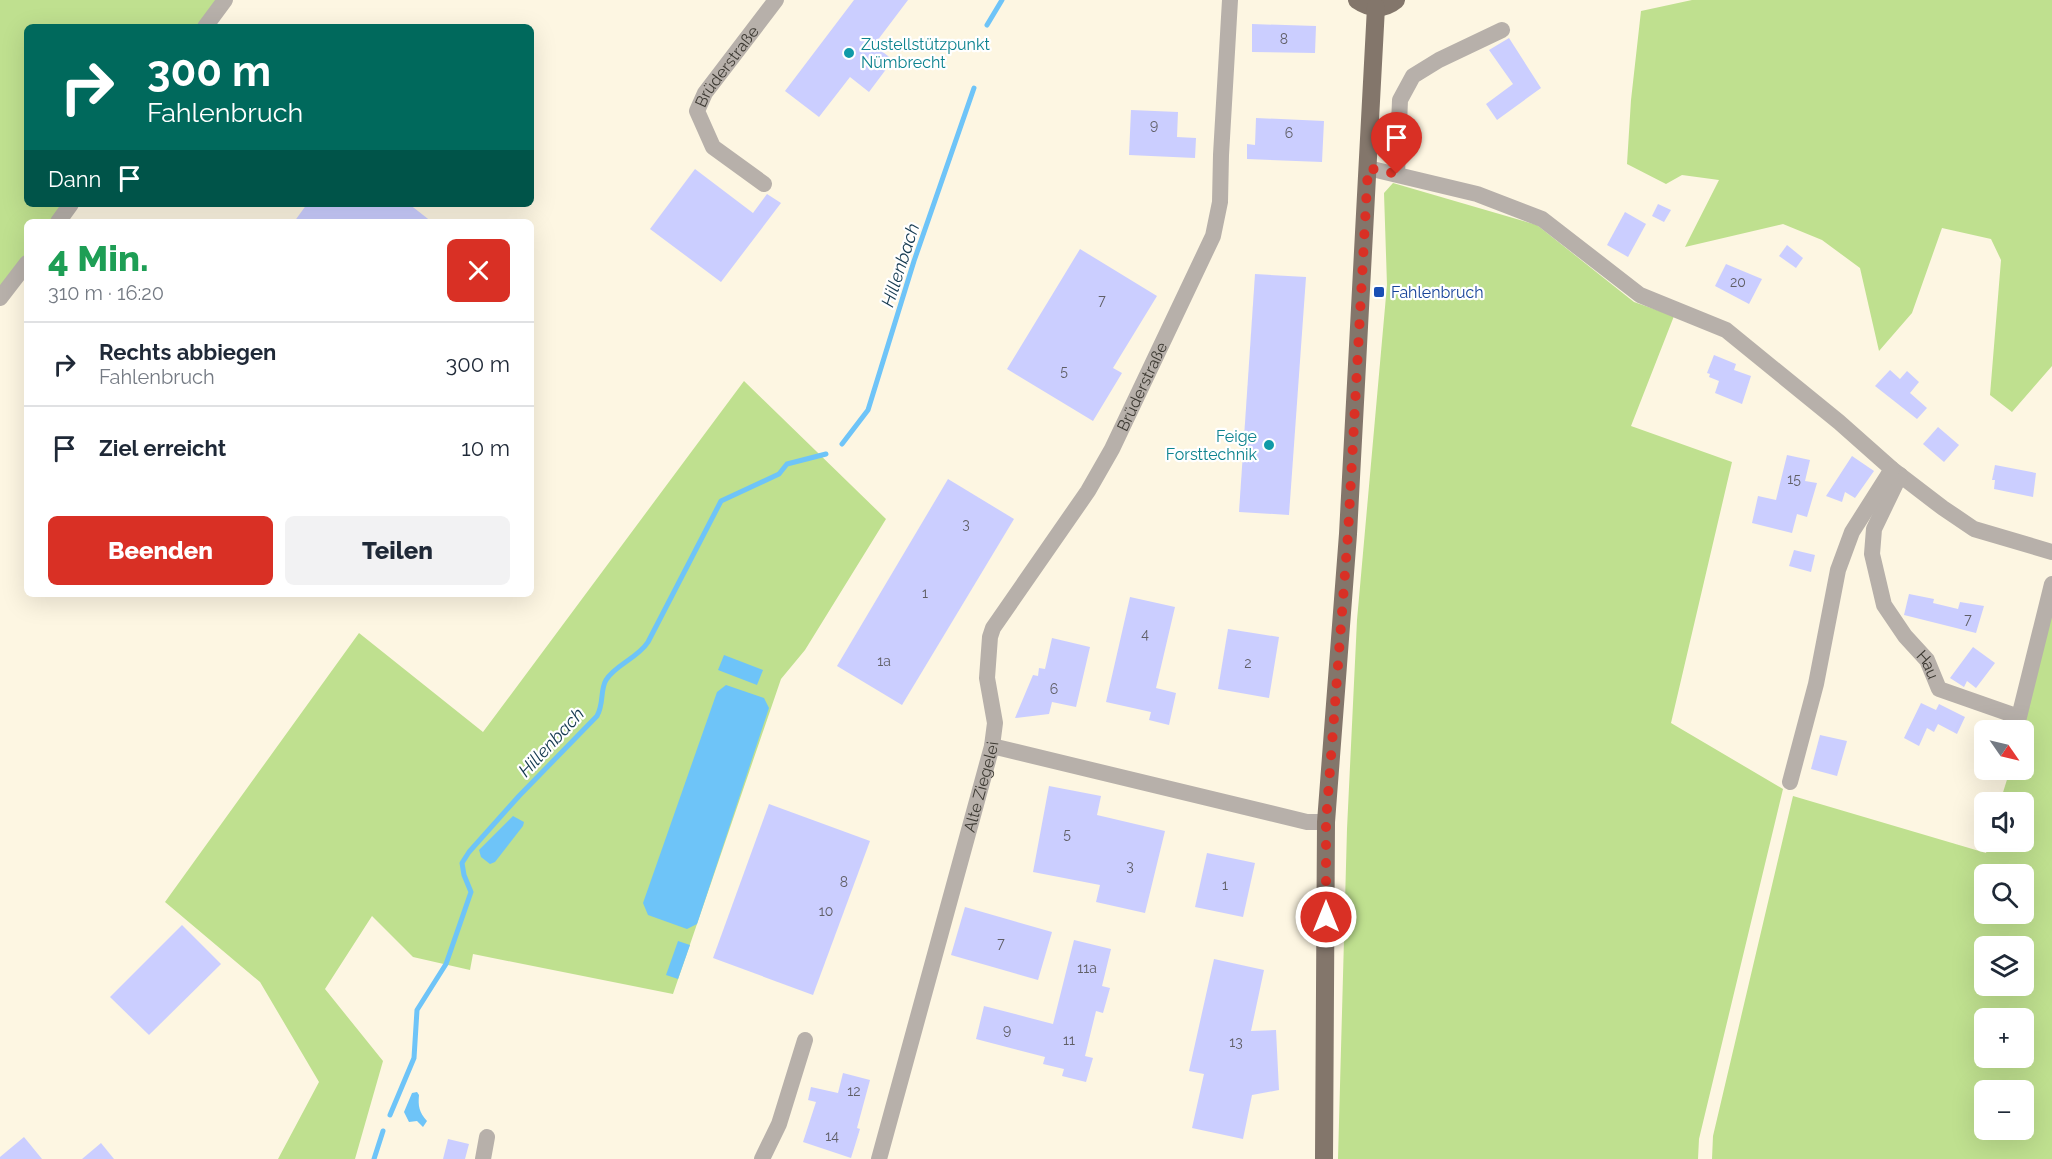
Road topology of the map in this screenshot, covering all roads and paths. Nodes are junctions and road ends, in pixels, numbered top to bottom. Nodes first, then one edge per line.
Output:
1 (225, 0) edge
2 (776, 0) edge
3 (1230, 0) edge
4 (1357, 0) edge
5 (1396, 0) edge
6 (1376, 8) junction
7 (207, 24) edge
8 (1502, 30) dead end
9 (1368, 168) junction
10 (1397, 174) junction
11 (764, 184) dead end
12 (24, 266) edge
13 (0, 298) edge
14 (1896, 472) junction
15 (2052, 552) edge
16 (2052, 584) edge
17 (992, 746) junction
18 (1790, 782) dead end
19 (1326, 822) junction
20 (805, 1040) dead end
21 (487, 1137) dead end
22 (483, 1159) edge
23 (762, 1159) edge
24 (879, 1159) edge
25 (1324, 1159) edge

1 - 7 street
2 - 11 street, Brüderstraße
3 - 17 street, Brüderstraße
4 - 6 main road
5 - 6 main road
6 - 9 main road
8 - 10 street
9 - 10 street
9 - 19 main road
10 - 14 street
12 - 13 street
14 - 15 street
14 - 16 street, Hau
14 - 18 street
17 - 19 street, Alte Ziegelei
17 - 24 street, Alte Ziegelei
19 - 25 main road
20 - 23 street
21 - 22 street

